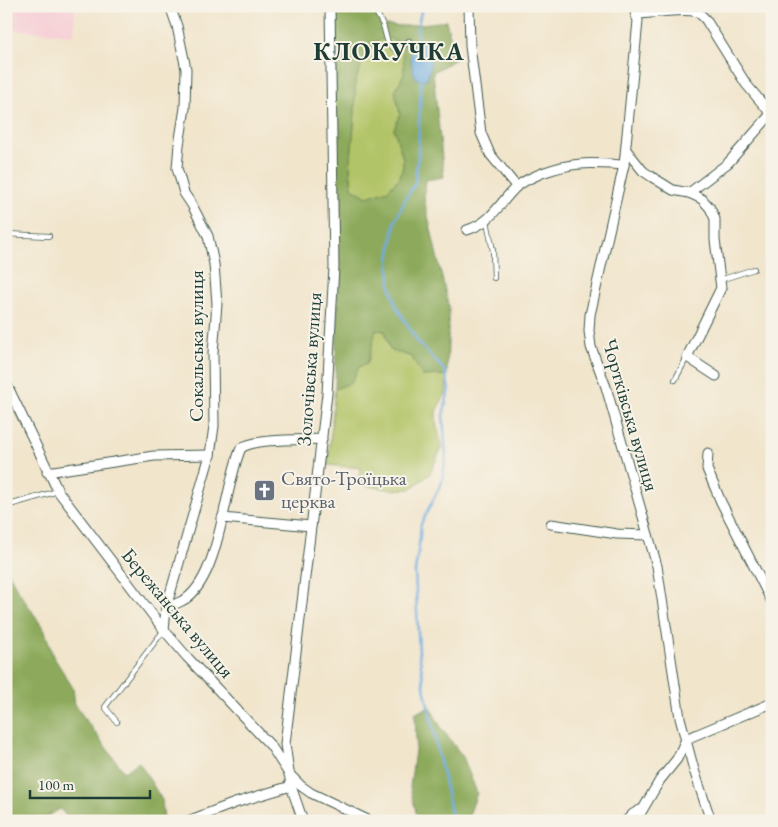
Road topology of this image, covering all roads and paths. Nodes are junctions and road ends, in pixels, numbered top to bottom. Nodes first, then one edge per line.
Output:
1 (170, 6) edge
2 (330, 6) edge
3 (372, 6) edge
4 (469, 6) edge
5 (635, 10) edge
6 (409, 41) dead end
7 (771, 115) edge
8 (627, 151) junction
9 (624, 166) junction
10 (516, 186) junction
11 (689, 193) junction
12 (487, 221) junction
13 (467, 230) dead end
14 (6, 234) edge
15 (49, 236) dead end
16 (754, 269) dead end
17 (494, 278) dead end
18 (720, 280) junction
19 (687, 357) junction
20 (716, 376) dead end
21 (675, 380) dead end
22 (6, 383) edge
23 (322, 439) junction
24 (708, 453) dead end
25 (210, 455) junction
26 (47, 472) junction
27 (58, 491) junction
28 (6, 506) edge
29 (222, 518) junction
30 (551, 524) dead end
31 (311, 526) junction
32 (648, 535) junction
33 (772, 602) edge
34 (166, 608) junction
35 (164, 630) junction
36 (772, 703) edge
37 (117, 722) dead end
38 (686, 739) junction
39 (289, 774) junction
40 (291, 786) junction
41 (641, 810) junction
42 (188, 821) edge
43 (303, 821) edge
44 (370, 821) edge
45 (626, 821) edge
46 (636, 821) edge
47 (711, 821) edge

1 - 25 street, Сокальська вулиця
2 - 23 street, Золочівська вулиця
3 - 6 lane
4 - 10 street
5 - 7 street
5 - 8 street, Чортківська вулиця
7 - 11 street
8 - 9 street, Чортківська вулиця
8 - 11 street
9 - 10 street
9 - 32 street, Чортківська вулиця
10 - 12 street
11 - 18 street
12 - 13 street
12 - 17 lane
14 - 15 lane
16 - 18 lane
18 - 19 street
19 - 20 street
19 - 21 lane
22 - 26 street, Бережанська вулиця
23 - 29 street
23 - 31 street, Золочівська вулиця
24 - 33 street
25 - 26 street
25 - 34 street, Сокальська вулиця
26 - 27 street, Бережанська вулиця
27 - 28 lane
27 - 35 street, Бережанська вулиця
29 - 31 street
29 - 34 street
30 - 32 street
31 - 39 street, Золочівська вулиця
32 - 38 street, Чортківська вулиця
34 - 35 street, Сокальська вулиця
35 - 37 lane
35 - 39 street, Бережанська вулиця
36 - 38 street
38 - 41 street
38 - 47 street, Чортківська вулиця
39 - 40 street, Золочівська вулиця
39 - 44 street, Бережанська вулиця
40 - 42 street
40 - 43 street, Золочівська вулиця
41 - 45 street
41 - 46 street

